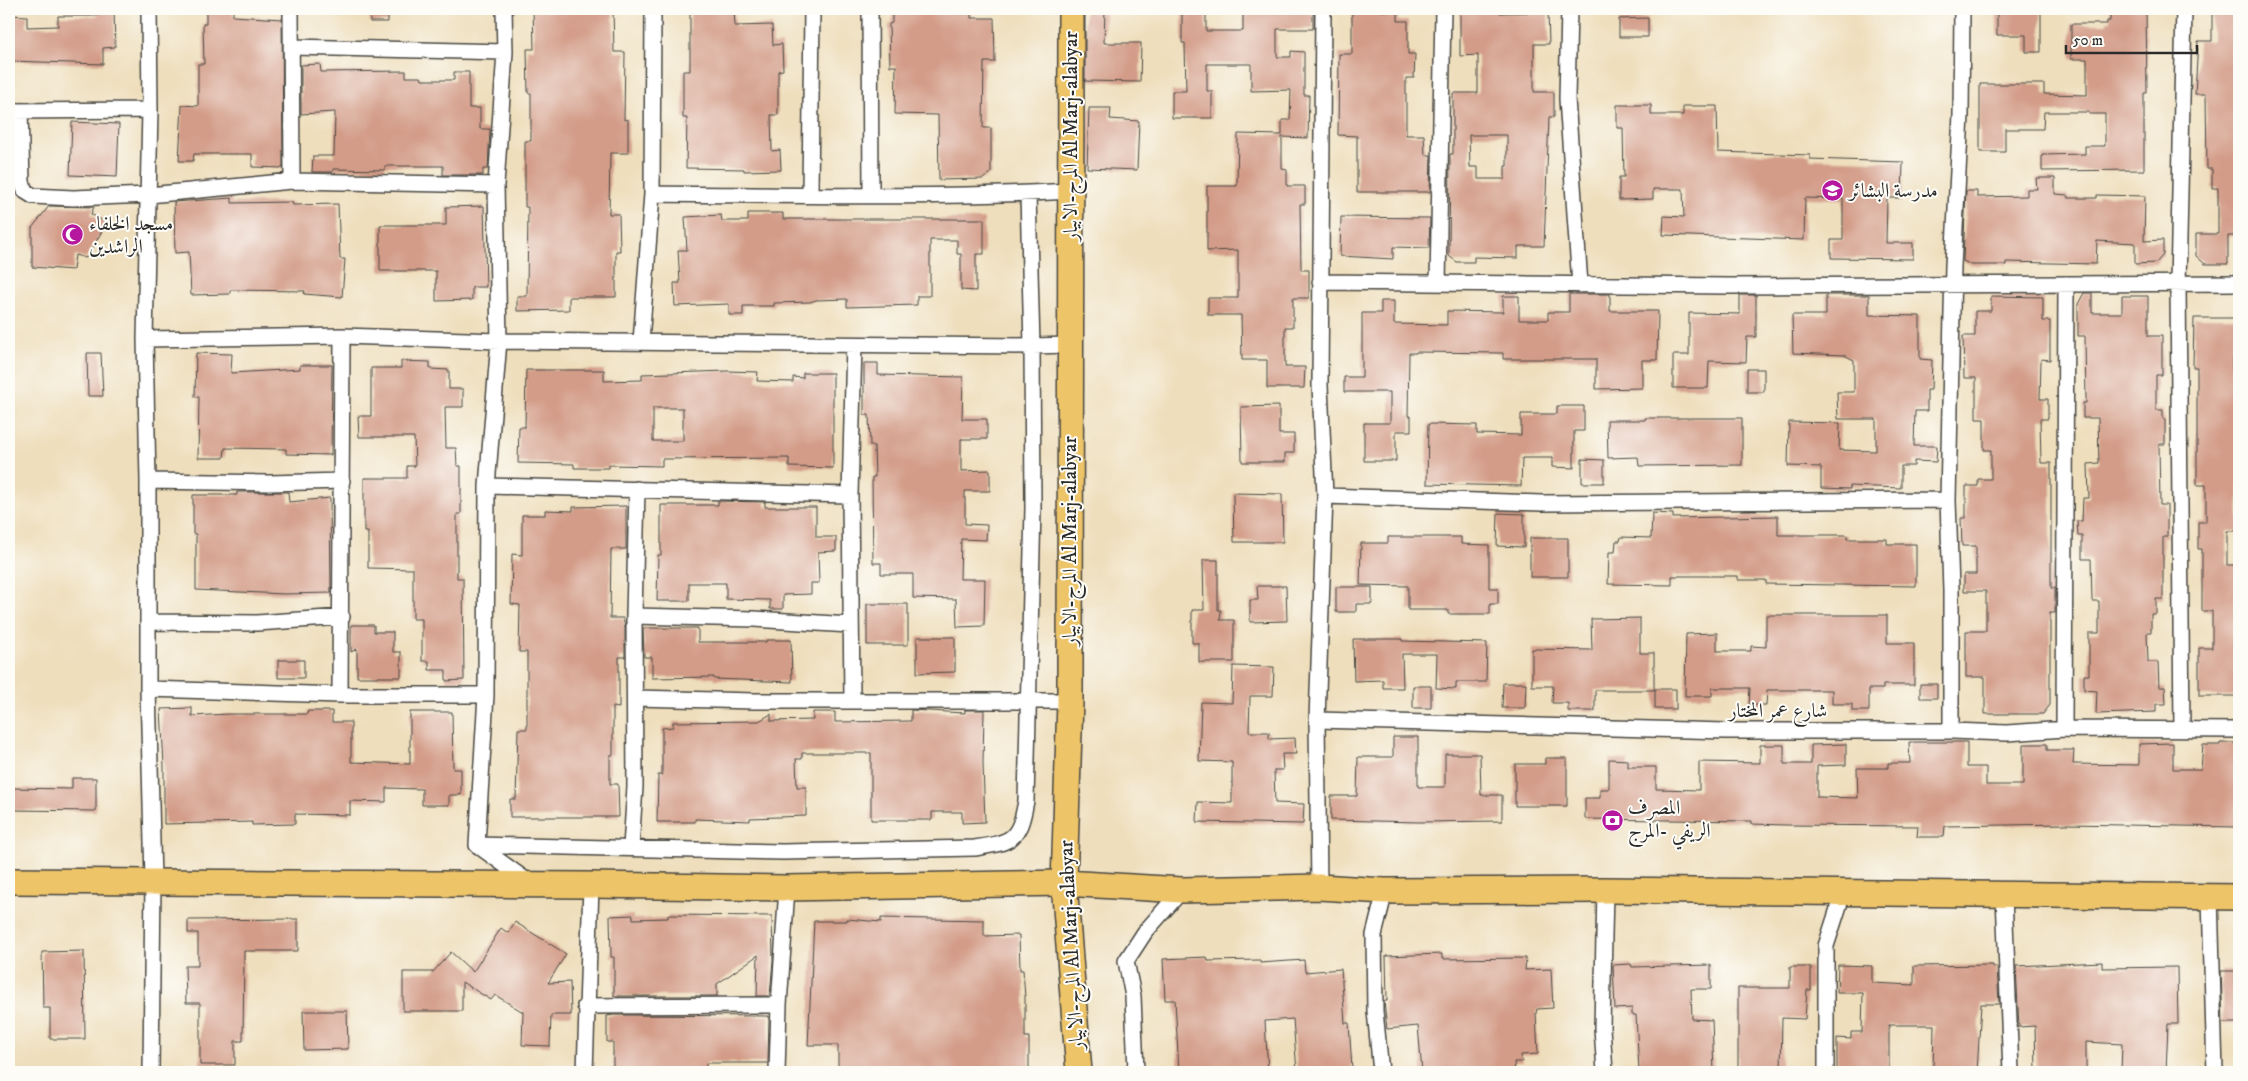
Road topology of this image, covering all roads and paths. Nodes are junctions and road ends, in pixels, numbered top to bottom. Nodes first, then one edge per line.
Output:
1 (148, 9) edge
2 (291, 9) edge
3 (504, 9) edge
4 (653, 9) edge
5 (812, 9) edge
6 (870, 9) edge
7 (1071, 9) edge
8 (1323, 9) edge
9 (1443, 9) edge
10 (1569, 9) edge
11 (1962, 9) edge
12 (2184, 9) edge
13 (292, 47) junction
14 (505, 52) junction
15 (150, 110) junction
16 (14, 111) edge
17 (292, 181) junction
18 (496, 185) junction
19 (1071, 191) junction
20 (652, 194) junction
21 (810, 194) junction
22 (1028, 194) junction
23 (148, 195) junction
24 (871, 195) junction
25 (1320, 282) junction
26 (1438, 283) junction
27 (1953, 284) junction
28 (2066, 284) junction
29 (2178, 284) junction
30 (2239, 284) edge
31 (1580, 285) junction
32 (342, 336) junction
33 (145, 339) junction
34 (499, 342) junction
35 (641, 342) junction
36 (854, 345) junction
37 (1071, 345) junction
38 (1032, 346) junction
39 (148, 481) junction
40 (342, 481) junction
41 (487, 486) junction
42 (637, 489) junction
43 (850, 495) junction
44 (1325, 496) junction
45 (1948, 500) junction
46 (634, 616) junction
47 (342, 617) junction
48 (148, 622) junction
49 (850, 625) junction
50 (148, 689) junction
51 (340, 695) junction
52 (486, 695) junction
53 (636, 698) junction
54 (852, 699) junction
55 (1070, 701) junction
56 (1027, 702) junction
57 (1317, 720) junction
58 (2064, 729) junction
59 (2182, 730) junction
60 (2239, 730) edge
61 (1951, 731) junction
62 (477, 846) junction
63 (631, 847) junction
64 (153, 880) junction
65 (9, 881) edge
66 (1064, 883) junction
67 (591, 885) junction
68 (534, 886) junction
69 (1319, 887) junction
70 (787, 888) junction
71 (1182, 890) junction
72 (1605, 890) junction
73 (1385, 891) junction
74 (1844, 893) junction
75 (2004, 896) junction
76 (2210, 897) junction
77 (2239, 897) edge
78 (779, 1005) junction
79 (585, 1006) junction
80 (151, 1072) edge
81 (585, 1072) edge
82 (777, 1072) edge
83 (1079, 1072) edge
84 (1136, 1072) edge
85 (1381, 1072) edge
86 (1605, 1072) edge
87 (1826, 1072) edge
88 (2012, 1072) edge
89 (2214, 1072) edge

1 - 15 street
2 - 13 street
3 - 14 street
4 - 20 street
5 - 21 street
6 - 24 street
7 - 19 main road, المرج-الابيار Al Marj-alabyar
8 - 25 street
9 - 26 street
10 - 31 street
11 - 27 street
12 - 29 street
13 - 14 street
13 - 17 street
14 - 18 street
15 - 16 street
15 - 23 street
16 - 23 street
17 - 18 street
17 - 23 street
18 - 34 street
19 - 22 street
19 - 37 main road, المرج-الابيار Al Marj-alabyar
20 - 21 street
20 - 35 street
21 - 24 street
22 - 24 street
22 - 38 street
23 - 33 street
25 - 26 street
25 - 44 street
26 - 31 street
27 - 28 street
27 - 31 street
27 - 45 street
28 - 29 street
28 - 58 street
29 - 30 street
29 - 59 street
32 - 33 street
32 - 34 street
32 - 40 street
33 - 39 street
34 - 35 street
34 - 41 street
35 - 36 street
36 - 38 street
36 - 43 street
37 - 38 street
37 - 55 main road, المرج-الابيار Al Marj-alabyar
38 - 56 street
39 - 40 street
39 - 48 street
40 - 47 street
41 - 42 street
41 - 52 street
42 - 43 street
42 - 46 street
43 - 49 street
44 - 45 street
44 - 57 street
45 - 61 street
46 - 49 street
46 - 53 street
47 - 48 street
47 - 51 street
48 - 50 street
49 - 54 street
50 - 51 street
50 - 64 street
51 - 52 street
52 - 62 street
53 - 54 street
53 - 63 street
54 - 56 street
55 - 56 street
55 - 66 main road, المرج-الابيار Al Marj-alabyar
56 - 63 street
57 - 61 street, شارع عمر المختار
57 - 69 street
58 - 59 street, شارع عمر المختار
58 - 61 street, شارع عمر المختار
59 - 60 street, شارع عمر المختار
62 - 63 street
62 - 68 street
64 - 65 main road
64 - 68 main road
64 - 80 street
66 - 70 main road
66 - 71 main road
66 - 83 main road, المرج-الابيار Al Marj-alabyar
67 - 68 main road
67 - 70 main road
67 - 79 street
69 - 71 main road
69 - 73 main road
70 - 78 street
71 - 84 street
72 - 73 main road
72 - 74 main road
72 - 86 street
73 - 85 street
74 - 75 main road
74 - 87 street
75 - 76 main road
75 - 88 street
76 - 77 main road
76 - 89 street
78 - 79 street
78 - 82 street
79 - 81 street

